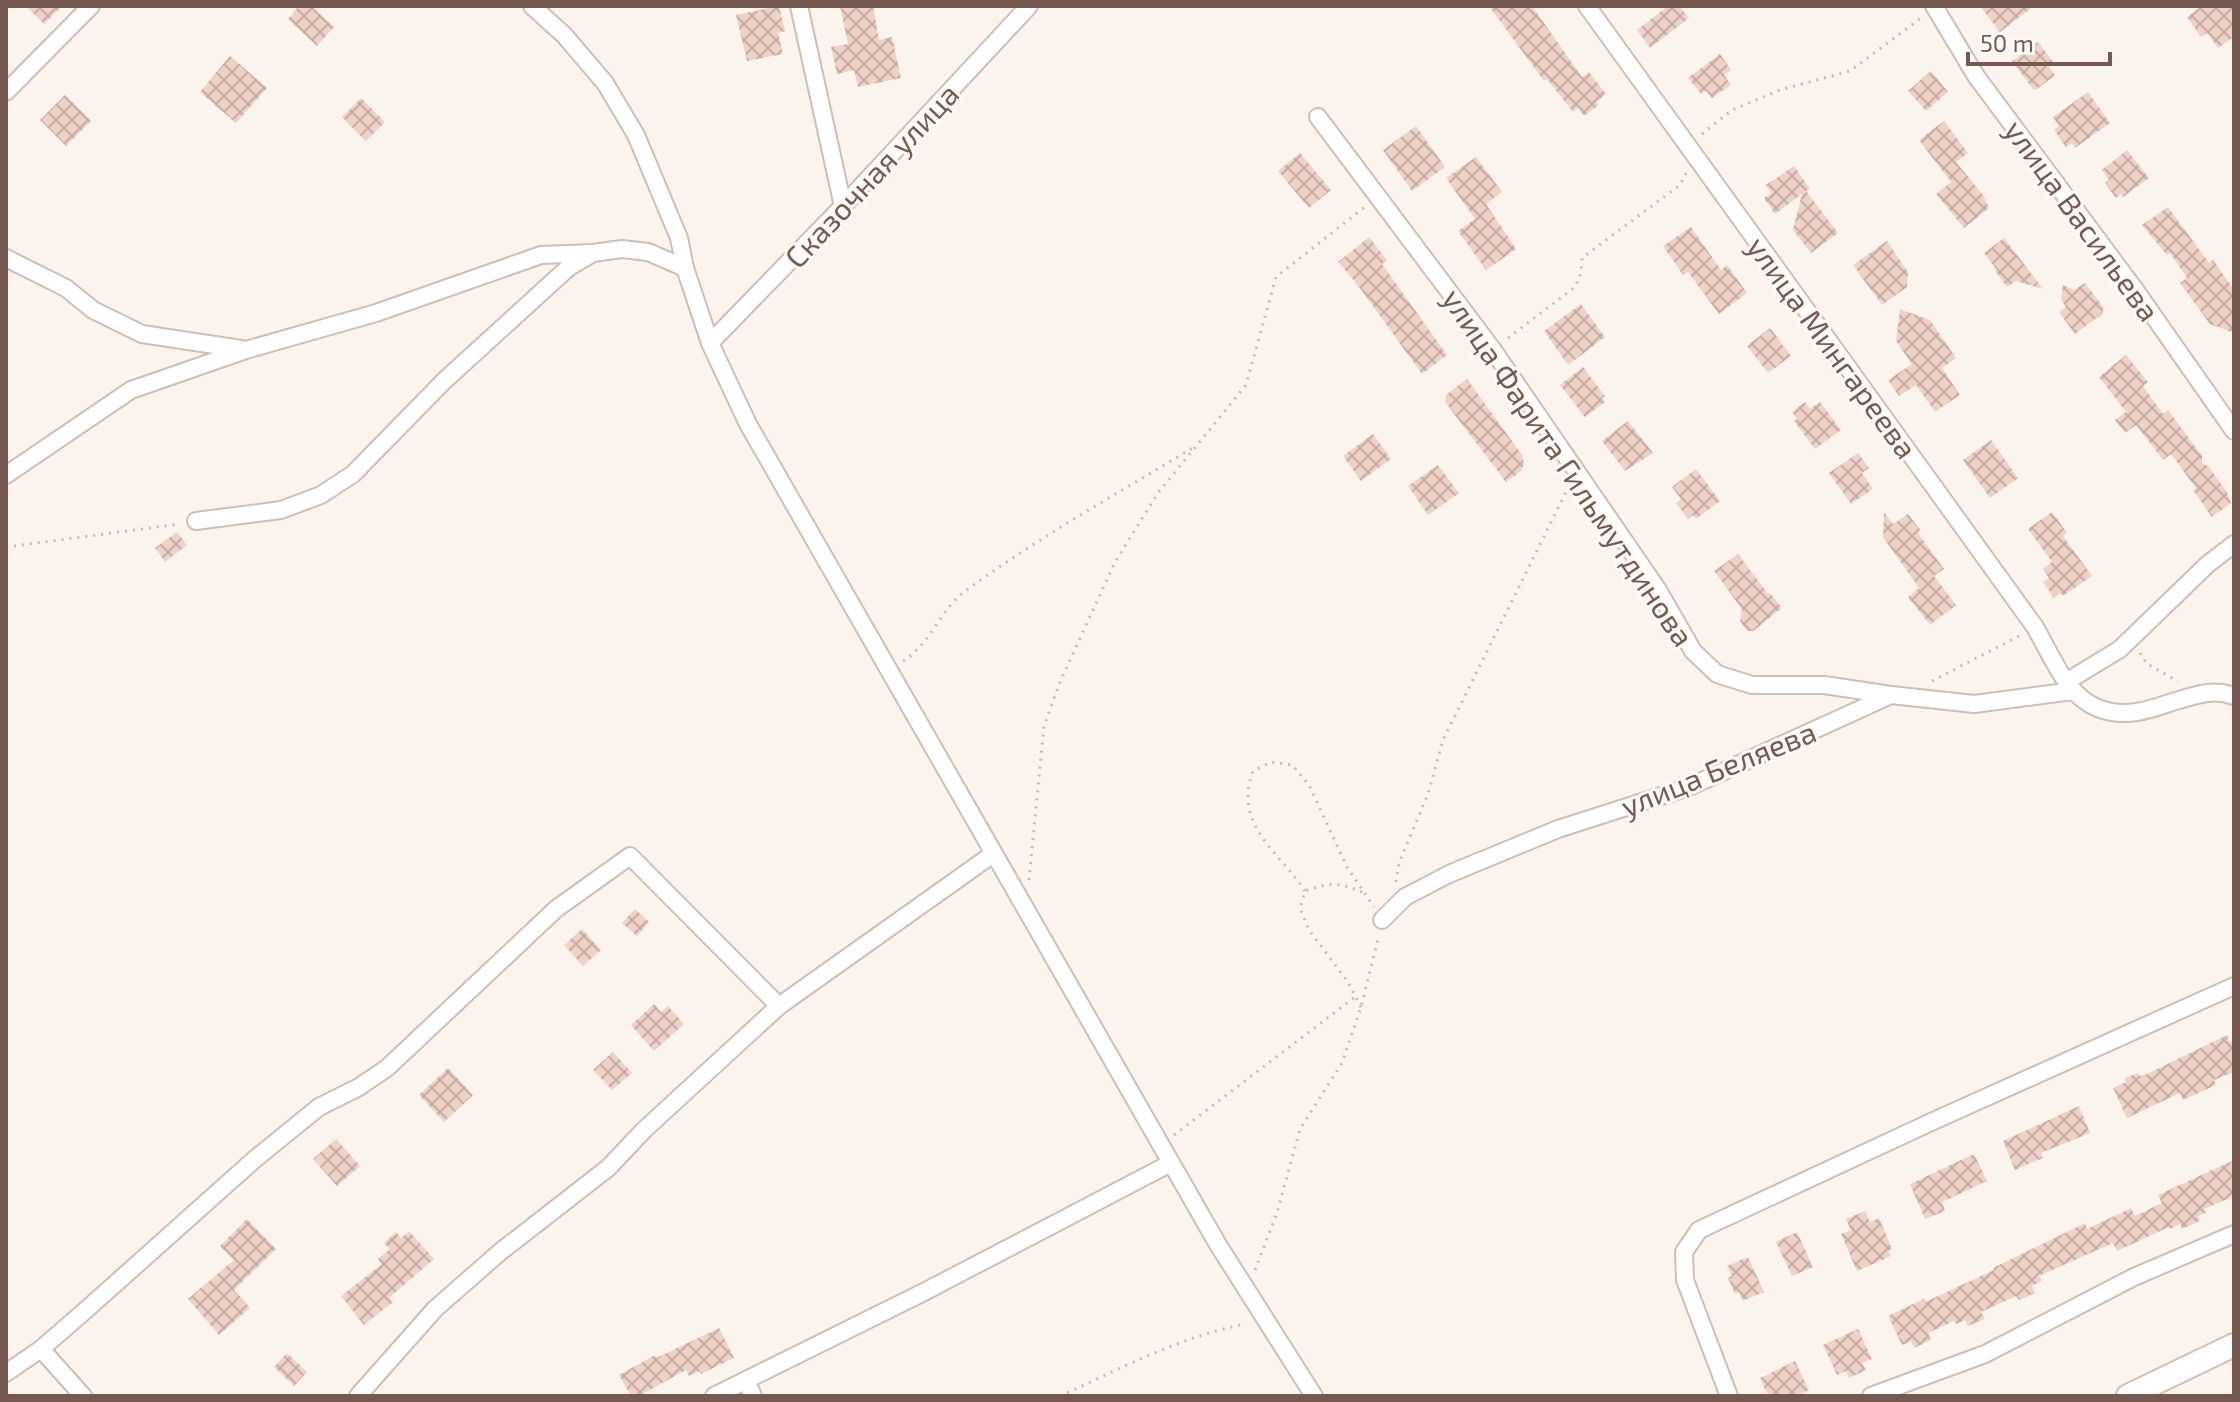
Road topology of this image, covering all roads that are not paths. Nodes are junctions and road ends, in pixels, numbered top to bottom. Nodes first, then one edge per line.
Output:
1 (91, 6) edge
2 (532, 6) edge
3 (799, 6) edge
4 (1587, 6) edge
5 (1934, 6) edge
6 (1026, 8) edge
7 (6, 92) edge
8 (1318, 117) dead end
9 (843, 206) junction
10 (593, 253) junction
11 (6, 258) edge
12 (685, 268) junction
13 (710, 343) junction
14 (246, 350) junction
15 (2234, 431) edge
16 (6, 475) edge
17 (196, 521) road end
18 (2234, 544) edge
19 (2070, 686) junction
20 (1891, 695) junction
21 (2234, 696) edge
22 (993, 854) junction
23 (1382, 920) road end
24 (2234, 986) edge
25 (779, 1006) junction
26 (1171, 1163) junction
27 (2234, 1234) edge
28 (2234, 1345) edge
29 (41, 1349) junction
30 (6, 1373) edge
31 (750, 1388) edge
32 (83, 1396) edge
33 (358, 1396) edge
34 (714, 1396) edge
35 (1314, 1396) edge
36 (1729, 1396) edge
37 (1871, 1396) edge
38 (2128, 1396) edge

1 - 7 street
2 - 12 street
3 - 9 street
4 - 19 street, улица Мингареева
5 - 15 street, улица Васильева
6 - 9 street, Сказочная улица
8 - 20 street, улица Фарита Гильмутдинова
9 - 13 street, Сказочная улица
10 - 12 street
10 - 14 street
10 - 17 street
11 - 14 street
12 - 13 street
13 - 22 street
14 - 16 street
18 - 19 street
19 - 20 street
19 - 21 street
20 - 23 street, улица Беляева
22 - 25 street
22 - 26 street
24 - 36 street
25 - 29 street
25 - 33 street
26 - 31 street
26 - 35 street
27 - 37 street
28 - 38 main road
29 - 30 street
29 - 32 street
31 - 34 street

